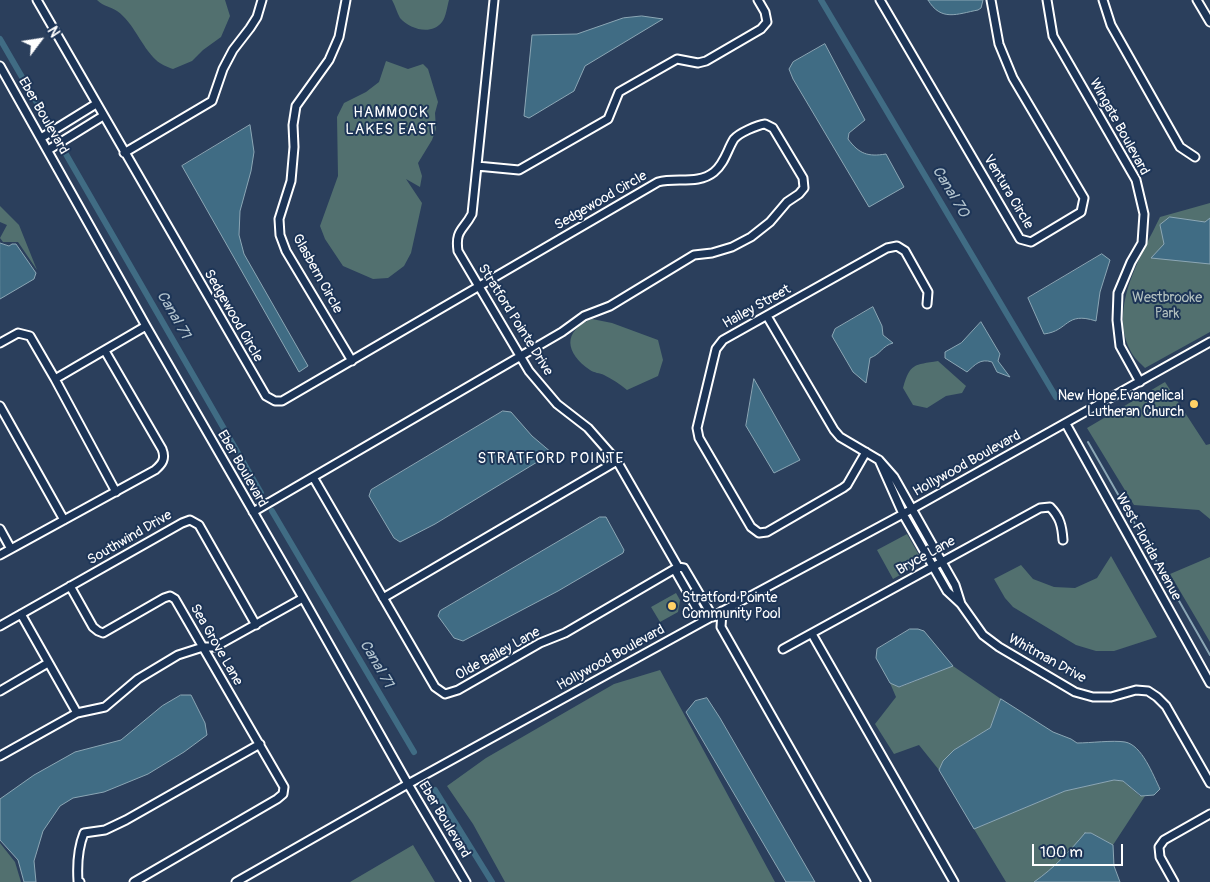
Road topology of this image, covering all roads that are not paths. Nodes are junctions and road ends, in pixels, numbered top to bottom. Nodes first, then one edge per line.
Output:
1 (37, 0) edge
2 (262, 0) edge
3 (346, 0) edge
4 (494, 0) edge
5 (758, 0) edge
6 (880, 0) edge
7 (992, 0) edge
8 (1047, 0) edge
9 (1103, 0) edge
10 (1197, 0) edge
11 (1210, 22) edge
12 (0, 66) edge
13 (96, 104) junction
14 (102, 116) junction
15 (41, 138) junction
16 (48, 150) junction
17 (124, 153) junction
18 (1195, 157) dead end
19 (477, 166) junction
20 (479, 286) junction
21 (927, 304) dead end
22 (768, 316) junction
23 (146, 326) junction
24 (1210, 342) edge
25 (0, 343) edge
26 (105, 351) junction
27 (520, 356) junction
28 (352, 361) junction
29 (55, 379) junction
30 (1140, 382) junction
31 (0, 406) edge
32 (1066, 424) junction
33 (866, 452) junction
34 (879, 460) junction
35 (617, 461) junction
36 (313, 477) junction
37 (116, 492) junction
38 (912, 509) junction
39 (253, 512) junction
40 (903, 514) junction
41 (64, 520) junction
42 (0, 529) edge
43 (1063, 540) dead end
44 (11, 549) junction
45 (0, 555) edge
46 (942, 562) junction
47 (678, 567) junction
48 (933, 567) junction
49 (70, 586) junction
50 (303, 598) junction
51 (383, 598) junction
52 (961, 604) junction
53 (722, 612) junction
54 (21, 614) junction
55 (713, 617) junction
56 (704, 621) junction
57 (256, 625) junction
58 (0, 626) edge
59 (812, 634) junction
60 (203, 647) junction
61 (783, 649) dead end
62 (48, 663) junction
63 (1210, 683) edge
64 (0, 691) edge
65 (77, 713) junction
66 (260, 744) junction
67 (0, 756) edge
68 (1210, 783) edge
69 (408, 784) junction
70 (1210, 814) edge
71 (80, 882) edge
72 (134, 882) edge
73 (236, 882) edge
74 (466, 882) edge
75 (866, 882) edge
76 (954, 882) edge
77 (1174, 882) edge

1 - 13 street, Sedgewood Circle
2 - 17 street
3 - 28 street, Glasbern Circle
4 - 19 street, Stratford Pointe Drive
5 - 19 street
6 - 7 street, Ventura Circle
8 - 30 street, Wingate Boulevard
9 - 18 street
10 - 11 street
12 - 15 street, Eber Boulevard
13 - 14 street, Sedgewood Circle
13 - 15 street
14 - 16 street
14 - 17 street, Sedgewood Circle
15 - 16 street, Eber Boulevard
16 - 23 street, Eber Boulevard
17 - 28 street, Sedgewood Circle
19 - 20 street, Stratford Pointe Drive
20 - 27 street, Stratford Pointe Drive
20 - 27 street, Sedgewood Circle
20 - 28 street, Sedgewood Circle
21 - 22 street, Hailey Street
22 - 33 street, Whitman Drive
22 - 33 street, Hailey Street
23 - 26 street
23 - 39 street, Eber Boulevard
24 - 30 street, Hollywood Boulevard
25 - 29 street
26 - 29 street
26 - 37 street
27 - 35 street, Stratford Pointe Drive
27 - 36 street, Sedgewood Circle
29 - 37 street
30 - 32 street, Hollywood Boulevard
31 - 41 street
32 - 38 street, Hollywood Boulevard
32 - 63 street, West Florida Avenue
33 - 34 street, Whitman Drive
34 - 38 street, Whitman Drive
34 - 40 street, Whitman Drive
35 - 47 street, Stratford Pointe Drive
35 - 51 street
36 - 39 street, Sedgewood Circle
36 - 51 street, Olde Bailey Lane
37 - 41 street
38 - 40 street, Hollywood Boulevard
38 - 46 street, Whitman Drive
39 - 50 street, Eber Boulevard
40 - 48 street, Whitman Drive
40 - 53 street, Hollywood Boulevard
41 - 44 street
42 - 44 street
43 - 46 street, Bryce Lane
44 - 45 street
46 - 48 street, Bryce Lane
46 - 52 street, Whitman Drive
47 - 51 street, Olde Bailey Lane
47 - 55 street
47 - 56 street
48 - 52 street, Whitman Drive
48 - 59 street, Bryce Lane
49 - 54 street, Southwind Drive
49 - 57 street, Southwind Drive
49 - 60 street, Sea Grove Lane
50 - 57 street
50 - 69 street, Eber Boulevard
52 - 68 street, Whitman Drive
53 - 55 street, Hollywood Boulevard
53 - 75 street
54 - 58 street, Southwind Drive
54 - 62 street
55 - 56 street, Hollywood Boulevard
56 - 69 street, Hollywood Boulevard
57 - 60 street
59 - 61 street, Bryce Lane
59 - 76 street
60 - 65 street
60 - 66 street, Sea Grove Lane
62 - 64 street
62 - 65 street
65 - 67 street
66 - 71 street
66 - 72 street, Sea Grove Lane
69 - 73 street, Hollywood Boulevard
69 - 74 street, Eber Boulevard
70 - 77 street

